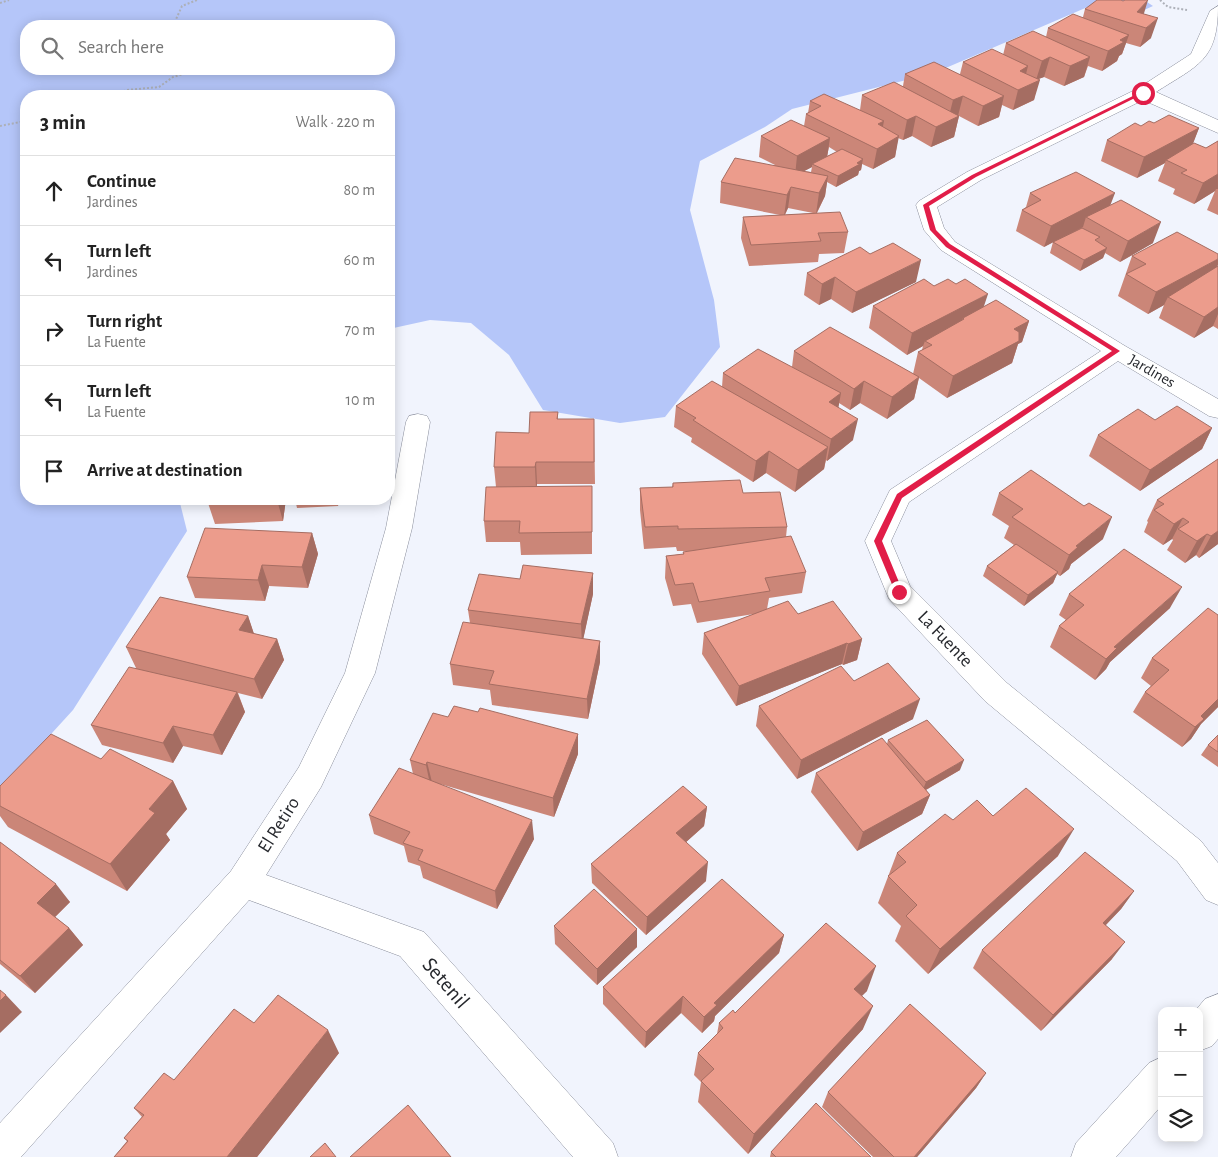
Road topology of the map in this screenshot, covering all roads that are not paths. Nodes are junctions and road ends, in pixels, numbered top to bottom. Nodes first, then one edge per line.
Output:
1 (1218, 11) edge
2 (1143, 93) junction
3 (1218, 127) edge
4 (1117, 351) junction
5 (1218, 410) edge
6 (418, 422) dead end
7 (243, 882) junction
8 (1218, 889) edge
9 (1218, 1012) edge
10 (1203, 1029) edge
11 (1158, 1080) edge
12 (0, 1152) edge
13 (599, 1157) edge
14 (1090, 1157) edge

1 - 2 street, Jardines
2 - 3 street
2 - 4 street, Jardines
4 - 5 street, Jardines
4 - 8 street, La Fuente
6 - 7 street, El Retiro
7 - 12 street, El Retiro
7 - 13 street, Setenil
9 - 10 street
11 - 14 street

